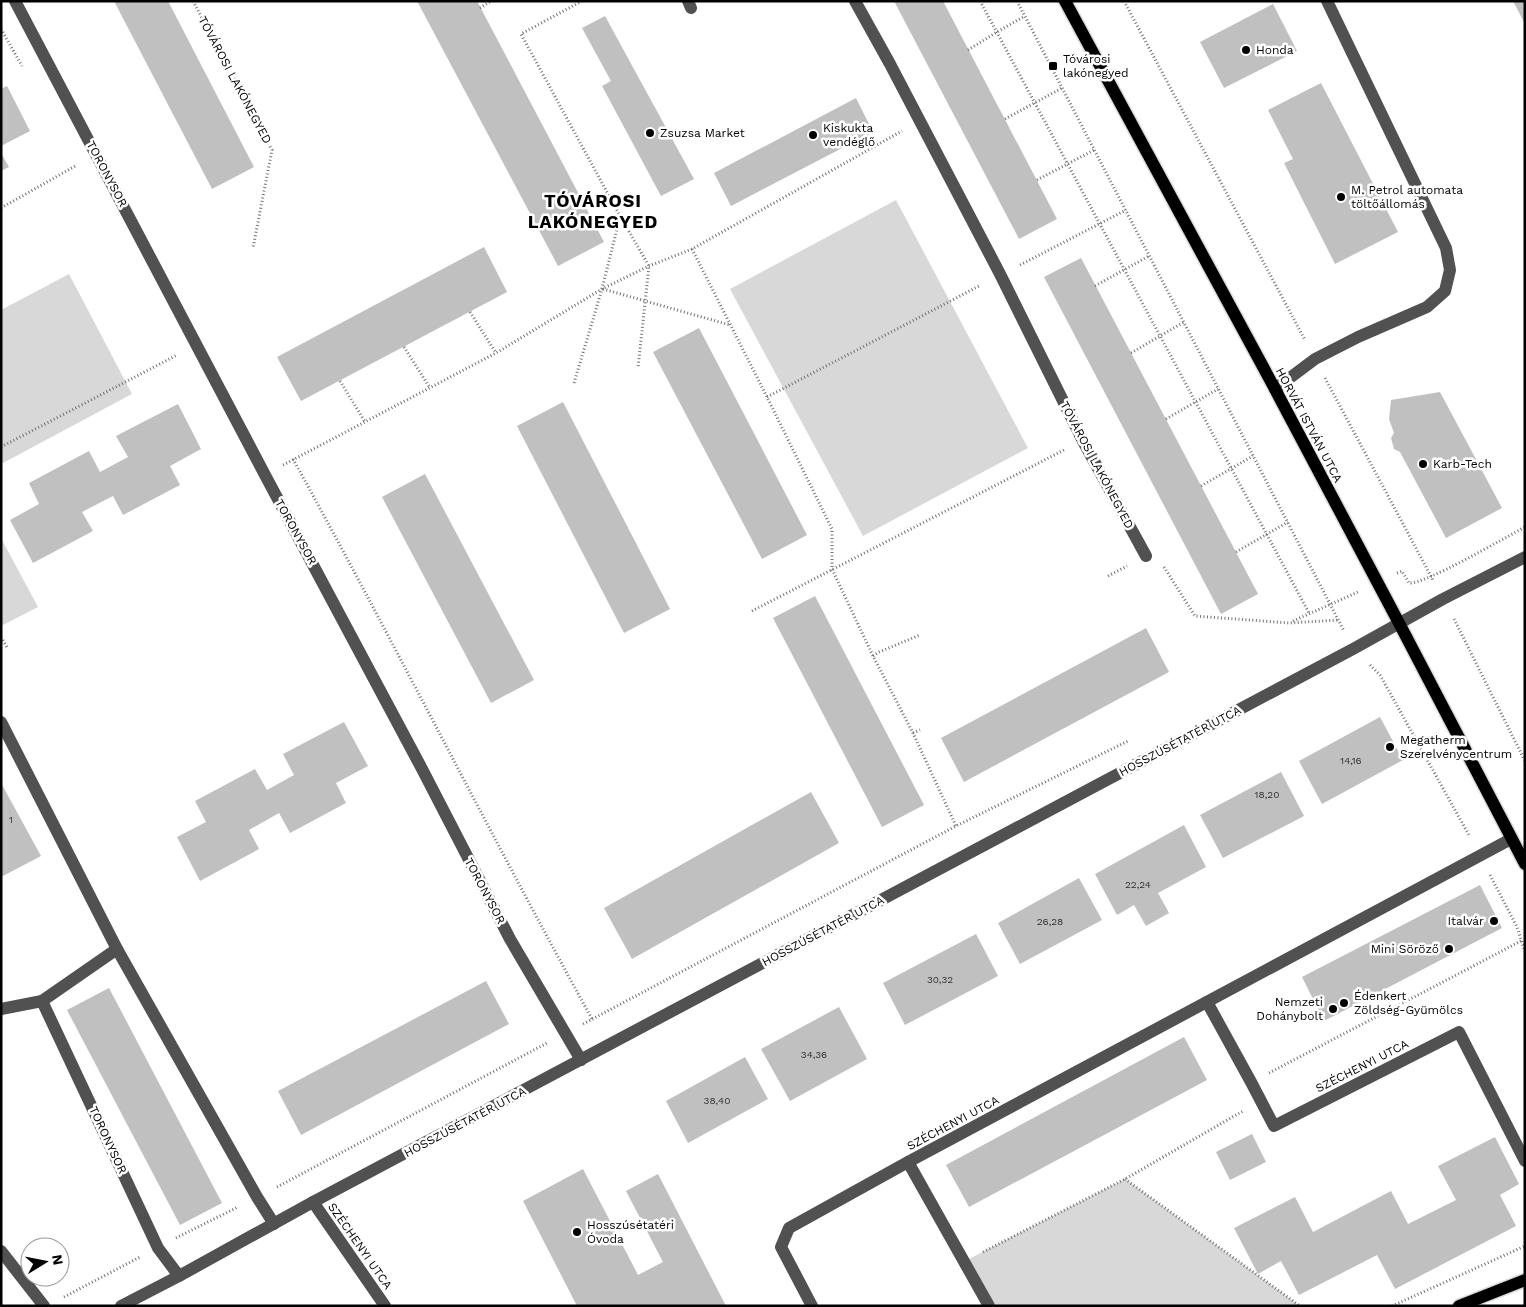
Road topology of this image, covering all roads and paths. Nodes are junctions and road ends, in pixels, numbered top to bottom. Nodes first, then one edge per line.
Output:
1 (15, 1) edge
2 (193, 1) edge
3 (490, 1) edge
4 (571, 1) edge
5 (582, 1) edge
6 (855, 1) edge
7 (980, 1) edge
8 (1017, 1) edge
9 (1065, 1) edge
10 (1327, 1) edge
11 (573, 6) junction
12 (480, 8) dead end
13 (1025, 16) junction
14 (997, 32) junction
15 (968, 50) dead end
16 (1062, 88) junction
17 (1035, 102) junction
18 (1005, 119) dead end
19 (920, 121) junction
20 (1094, 150) junction
21 (1068, 164) junction
22 (77, 165) dead end
23 (1037, 180) dead end
24 (1, 208) edge
25 (1126, 210) junction
26 (620, 216) junction
27 (1100, 223) junction
28 (253, 248) dead end
29 (692, 249) junction
30 (1149, 256) junction
31 (649, 266) junction
32 (1124, 269) junction
33 (1000, 274) junction
34 (1095, 286) dead end
35 (602, 289) junction
36 (644, 300) junction
37 (470, 312) dead end
38 (1184, 322) junction
39 (730, 325) junction
40 (1160, 335) junction
41 (404, 347) dead end
42 (496, 353) junction
43 (1130, 353) dead end
44 (178, 355) dead end
45 (638, 368) dead end
46 (340, 381) dead end
47 (574, 383) dead end
48 (430, 388) junction
49 (1218, 389) junction
50 (1275, 389) junction
51 (767, 397) junction
52 (1195, 402) junction
53 (1166, 419) dead end
54 (365, 422) junction
55 (1083, 440) junction
56 (1, 447) edge
57 (1253, 456) junction
58 (293, 459) junction
59 (1231, 468) junction
60 (265, 475) junction
61 (1201, 486) dead end
62 (1288, 522) junction
63 (1525, 527) edge
64 (1267, 534) junction
65 (1236, 552) dead end
66 (1146, 556) dead end
67 (1525, 557) edge
68 (1159, 560) dead end
69 (1130, 564) dead end
70 (832, 569) junction
71 (1108, 576) dead end
72 (1378, 583) junction
73 (1330, 603) junction
74 (752, 610) dead end
75 (1309, 613) junction
76 (1339, 620) junction
77 (1290, 623) junction
78 (1399, 623) junction
79 (920, 635) dead end
80 (1, 637) edge
81 (8, 649) dead end
82 (1353, 649) junction
83 (873, 656) junction
84 (1, 722) edge
85 (920, 730) dead end
86 (913, 734) junction
87 (1132, 739) dead end
88 (956, 826) junction
89 (1511, 839) junction
90 (1480, 856) junction
91 (1525, 864) edge
92 (1521, 941) junction
93 (117, 949) junction
94 (1525, 952) edge
95 (42, 1000) junction
96 (1207, 1002) junction
97 (1, 1009) edge
98 (565, 1033) junction
99 (582, 1060) junction
100 (1251, 1082) junction
101 (1261, 1101) junction
102 (1525, 1161) edge
103 (908, 1162) junction
104 (1125, 1179) junction
105 (257, 1197) junction
106 (313, 1202) junction
107 (274, 1224) junction
108 (1525, 1246) edge
109 (1, 1251) edge
110 (963, 1262) junction
111 (179, 1276) junction
112 (1525, 1280) edge
113 (44, 1306) edge
114 (120, 1306) edge
115 (385, 1306) edge
116 (812, 1306) edge
117 (989, 1306) edge
118 (1300, 1306) edge
119 (1392, 1306) edge
120 (1459, 1306) edge

1 - 60 street, TORONYSOR
2 - 28 path, TÓVÁROSI LAKÓNEGYED
3 - 12 path
4 - 11 path
5 - 11 path
6 - 19 street, TÓVÁROSI LAKÓNEGYED
7 - 14 path
8 - 13 path
9 - 50 main road, HORVÁT ISTVÁN UTCA
10 - 50 street
11 - 26 path
13 - 14 path
13 - 16 path
14 - 15 path
14 - 17 path
16 - 17 path
16 - 20 path
17 - 18 path
17 - 21 path
19 - 29 path
19 - 33 street, TÓVÁROSI LAKÓNEGYED
20 - 21 path
20 - 25 path
21 - 23 path
21 - 27 path
22 - 24 path
25 - 27 path
25 - 30 path
26 - 31 path
26 - 35 path
27 - 32 path
27 - 33 path
29 - 31 path
29 - 39 path
30 - 32 path
30 - 38 path
31 - 35 path
31 - 36 path
32 - 34 path
32 - 40 path
33 - 51 path
33 - 55 street, TÓVÁROSI LAKÓNEGYED
35 - 36 path
35 - 42 path
35 - 47 path
36 - 39 path
36 - 45 path
37 - 42 path
38 - 40 path
38 - 49 path
39 - 51 path
40 - 43 path
40 - 52 path
41 - 48 path
42 - 48 path
44 - 56 path
46 - 54 path
48 - 54 path
49 - 52 path
49 - 57 path
50 - 72 main road, HORVÁT ISTVÁN UTCA
51 - 70 path
52 - 53 path
52 - 59 path
54 - 58 path
55 - 66 street, TÓVÁROSI LAKÓNEGYED
55 - 70 path
57 - 59 path
57 - 62 path
58 - 60 path
58 - 88 path
59 - 61 path
59 - 64 path
60 - 98 street, TORONYSOR
62 - 64 path
62 - 73 path
63 - 72 path
64 - 65 path
64 - 75 path
67 - 78 street, HOSSZÚSÉTATÉR UTCA
68 - 77 path
69 - 71 path
70 - 74 path
70 - 83 path
72 - 73 path
72 - 78 main road, HORVÁT ISTVÁN UTCA
73 - 75 path
73 - 76 path
75 - 77 path
76 - 77 path
76 - 82 path
78 - 82 street, HOSSZÚSÉTATÉR UTCA
78 - 89 main road, HORVÁT ISTVÁN UTCA
79 - 83 path
80 - 81 path
82 - 90 path
82 - 99 street, HOSSZÚSÉTATÉR UTCA
83 - 86 path
84 - 93 street
85 - 86 path
86 - 88 path
87 - 88 path
89 - 90 street, SZÉCHENYI UTCA
89 - 91 main road, HORVÁT ISTVÁN UTCA
90 - 92 path
90 - 96 street, SZÉCHENYI UTCA
92 - 94 path
92 - 100 path
93 - 95 street
93 - 105 street
95 - 97 street
95 - 111 street, TORONYSOR
96 - 100 street, SZÉCHENYI UTCA
96 - 103 street, SZÉCHENYI UTCA
98 - 99 street, TORONYSOR
98 - 105 path
99 - 106 street, HOSSZÚSÉTATÉR UTCA
100 - 101 street, SZÉCHENYI UTCA
101 - 102 street, SZÉCHENYI UTCA
101 - 104 path
103 - 110 street
103 - 116 street, SZÉCHENYI UTCA
104 - 110 path
104 - 118 path
105 - 107 street
106 - 107 street, HOSSZÚSÉTATÉR UTCA
106 - 115 street, SZÉCHENYI UTCA
107 - 111 street, HOSSZÚSÉTATÉR UTCA
108 - 119 path
109 - 113 street
110 - 117 street
111 - 114 street, HOSSZÚSÉTATÉR UTCA
112 - 120 main road

